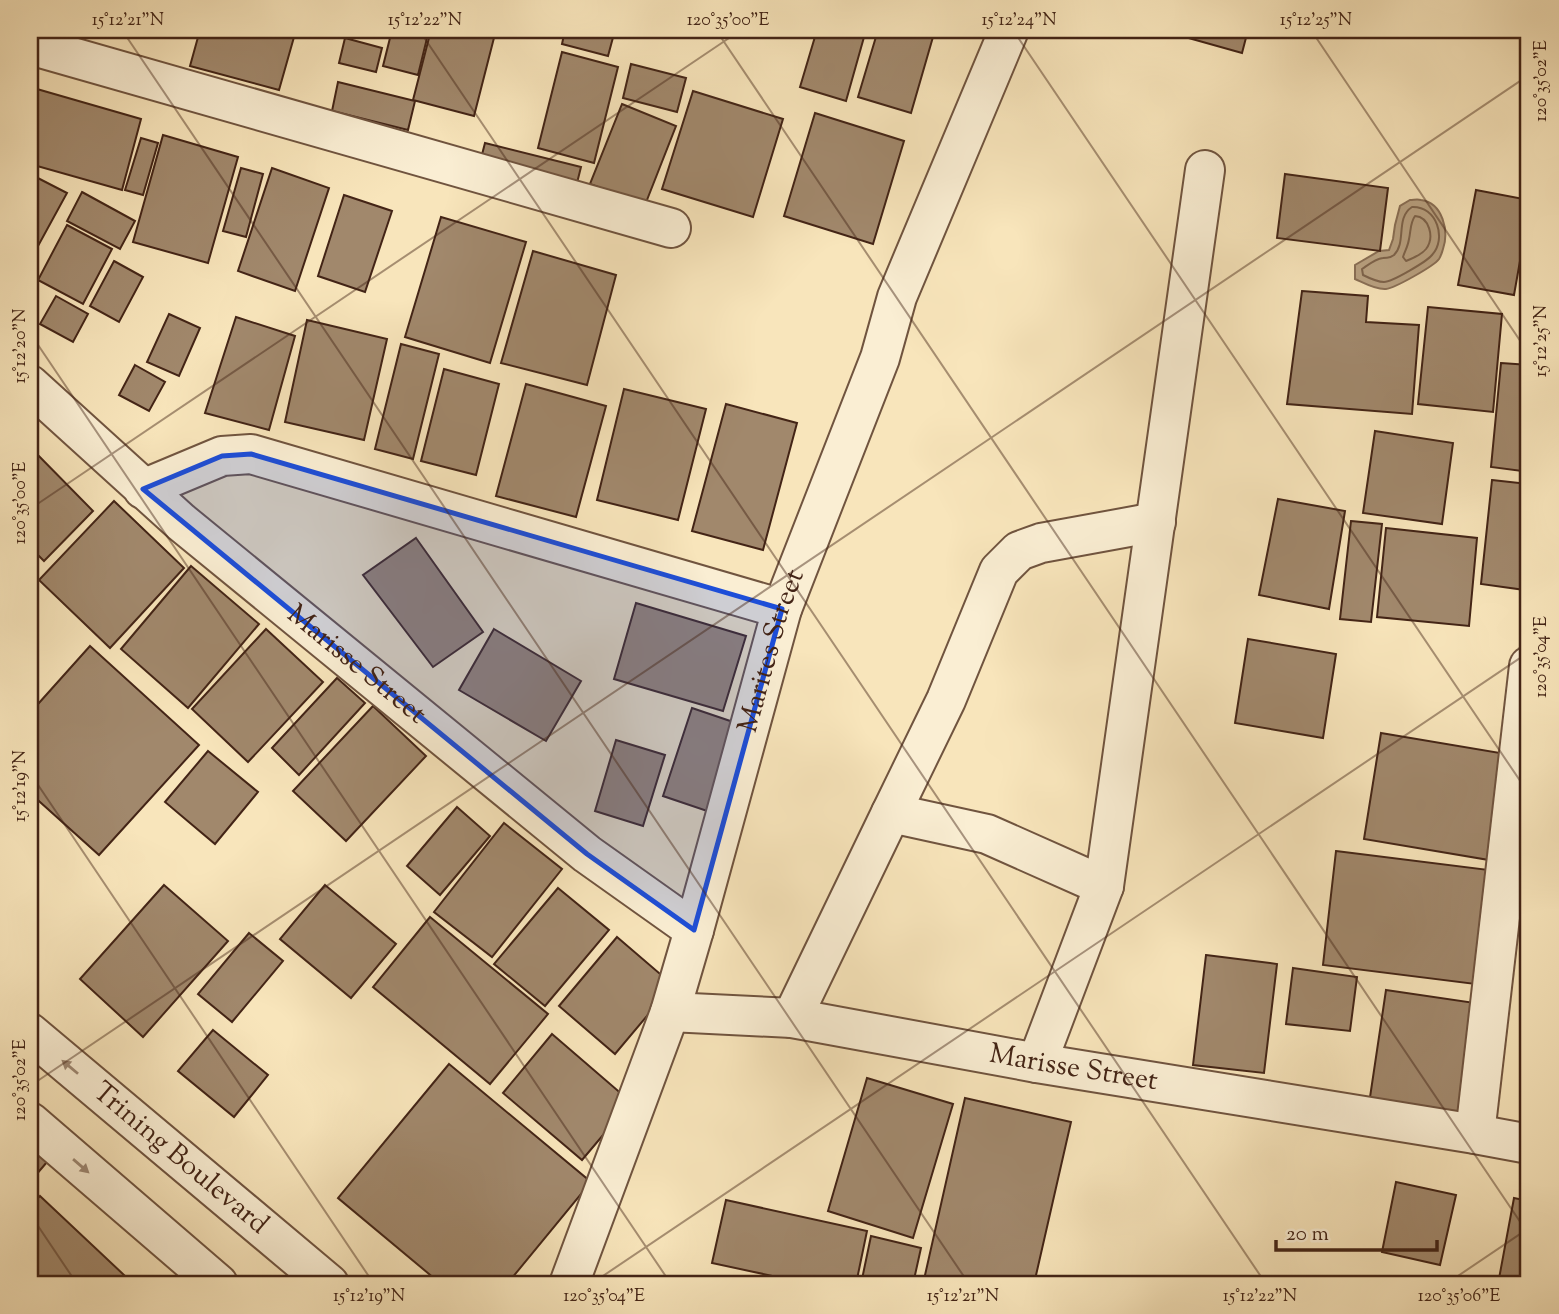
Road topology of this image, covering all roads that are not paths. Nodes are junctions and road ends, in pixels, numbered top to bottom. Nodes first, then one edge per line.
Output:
1 (1009, 30) edge
2 (30, 45) edge
3 (1205, 170) dead end
4 (671, 228) dead end
5 (30, 386) edge
6 (143, 489) junction
7 (1156, 522) junction
8 (782, 609) junction
9 (1529, 666) edge
10 (891, 813) junction
11 (1104, 886) junction
12 (694, 930) junction
13 (670, 1012) junction
14 (792, 1018) junction
15 (30, 1033) edge
16 (1037, 1063) junction
17 (30, 1122) edge
18 (1475, 1134) junction
19 (1529, 1144) edge
20 (218, 1284) edge
21 (329, 1284) edge
22 (569, 1284) edge

1 - 8 street, Marites Street
2 - 4 street
3 - 7 street
5 - 6 street, Marisse Street
6 - 8 street
6 - 12 street, Marisse Street
7 - 10 street
7 - 11 street
8 - 12 street, Marites Street
9 - 18 street
10 - 11 street
10 - 14 street
11 - 16 street
12 - 13 street, Marites Street
13 - 14 street, Marisse Street
13 - 22 street, Marites Street
14 - 16 street, Marisse Street
21 -> 15 street, Trining Boulevard
16 - 18 street, Marisse Street
17 -> 20 street
18 - 19 street, Marisse Street

